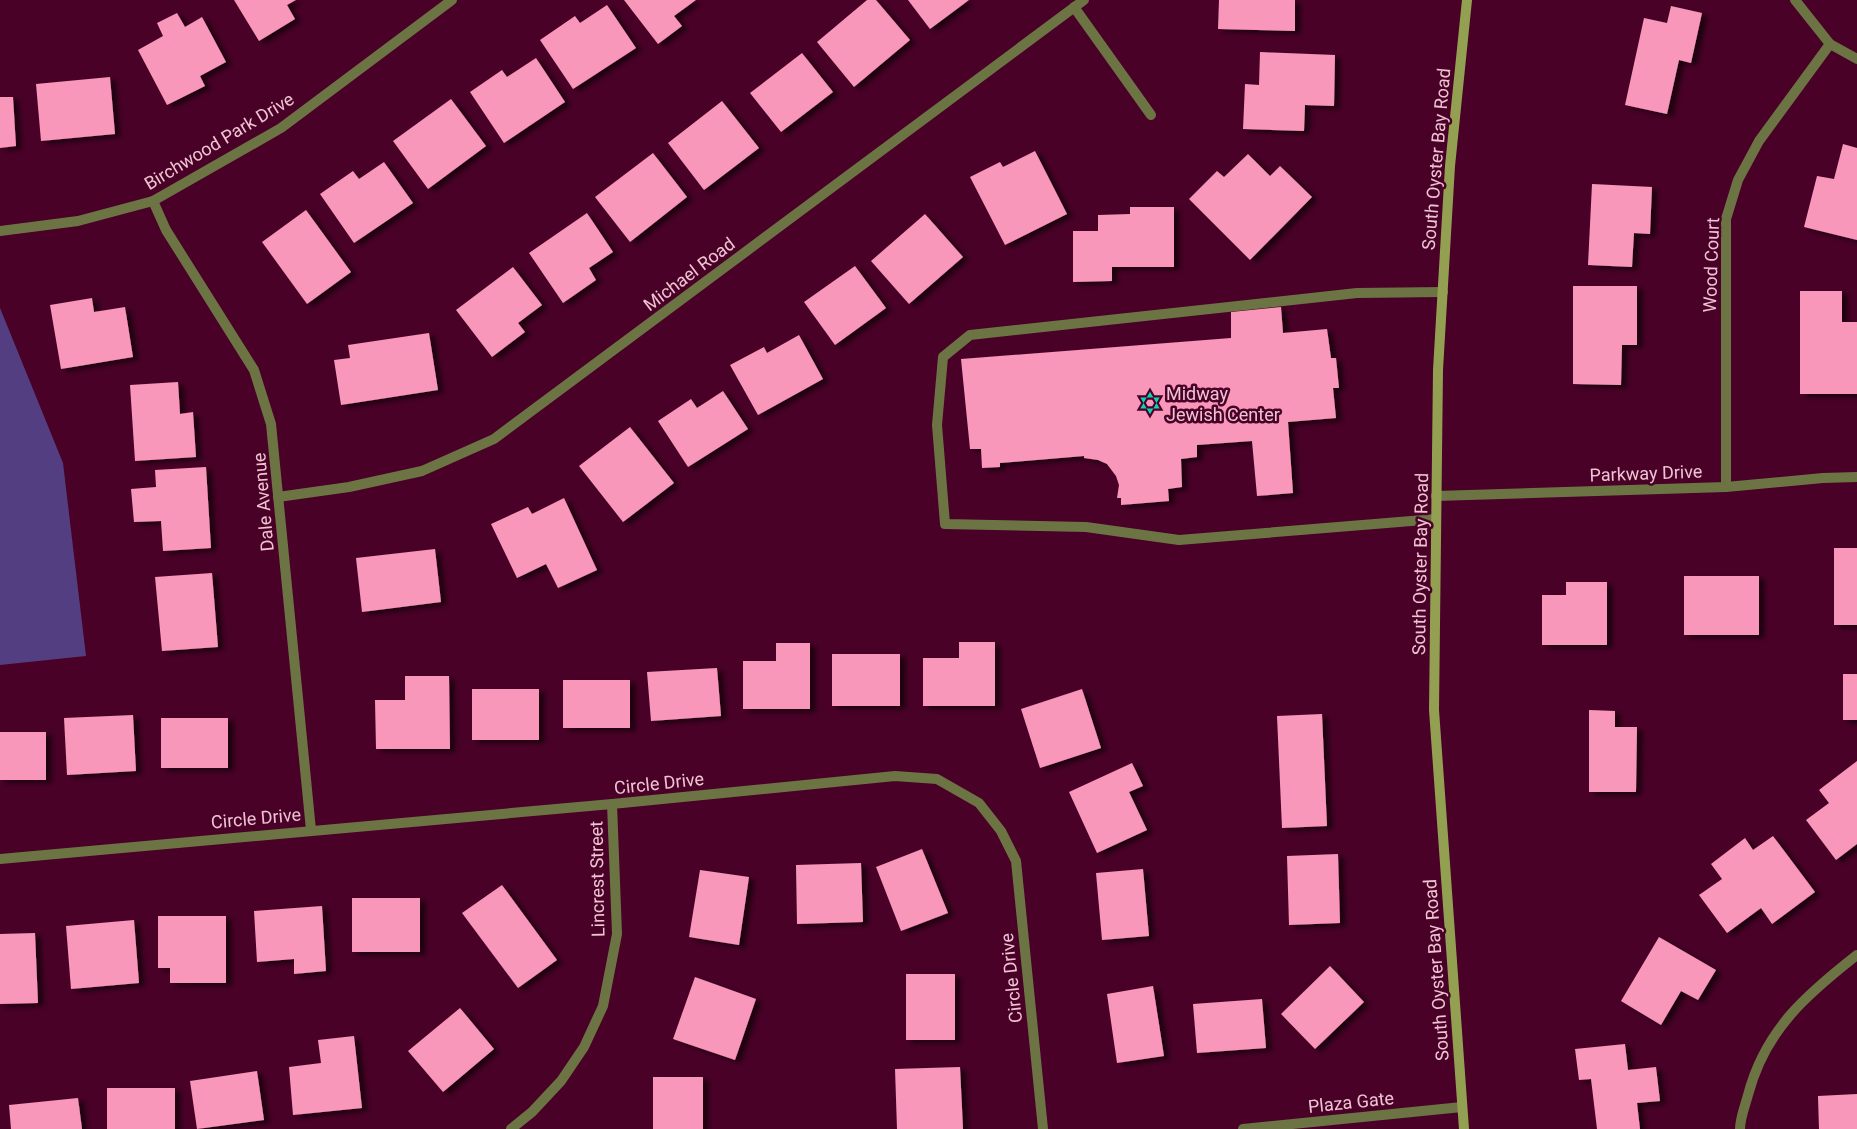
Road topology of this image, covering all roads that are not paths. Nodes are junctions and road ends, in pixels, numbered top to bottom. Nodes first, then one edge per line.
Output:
1 (452, 0) edge
2 (1084, 0) edge
3 (1467, 0) edge
4 (1795, 0) edge
5 (1074, 7) junction
6 (1830, 44) junction
7 (1857, 59) edge
8 (1151, 115) dead end
9 (153, 201) junction
10 (0, 230) edge
11 (1443, 292) junction
12 (1857, 477) edge
13 (1726, 487) junction
14 (1436, 496) junction
15 (278, 497) junction
16 (1436, 519) junction
17 (612, 804) junction
18 (311, 830) junction
19 (0, 859) edge
20 (1857, 955) edge
21 (1462, 1107) junction
22 (511, 1129) edge
23 (1042, 1129) edge
24 (1243, 1129) edge
25 (1464, 1129) edge
26 (1740, 1129) edge

1 - 9 street, Birchwood Park Drive
2 - 5 street, Michael Road
3 - 11 main road, South Oyster Bay Road
4 - 6 street
5 - 8 street
5 - 15 street, Michael Road
6 - 7 street
6 - 13 street, Wood Court
9 - 10 street, Birchwood Park Drive
9 - 15 street, Dale Avenue
11 - 14 main road, South Oyster Bay Road
11 - 16 street
12 - 13 street, Parkway Drive
13 - 14 street, Parkway Drive
14 - 16 main road, South Oyster Bay Road
15 - 18 street, Dale Avenue
16 - 21 main road, South Oyster Bay Road
17 - 18 street, Circle Drive
17 - 22 street, Lincrest Street
17 - 23 street, Circle Drive
18 - 19 street, Circle Drive
20 - 26 street
21 - 24 street, Plaza Gate
21 - 25 main road, South Oyster Bay Road

